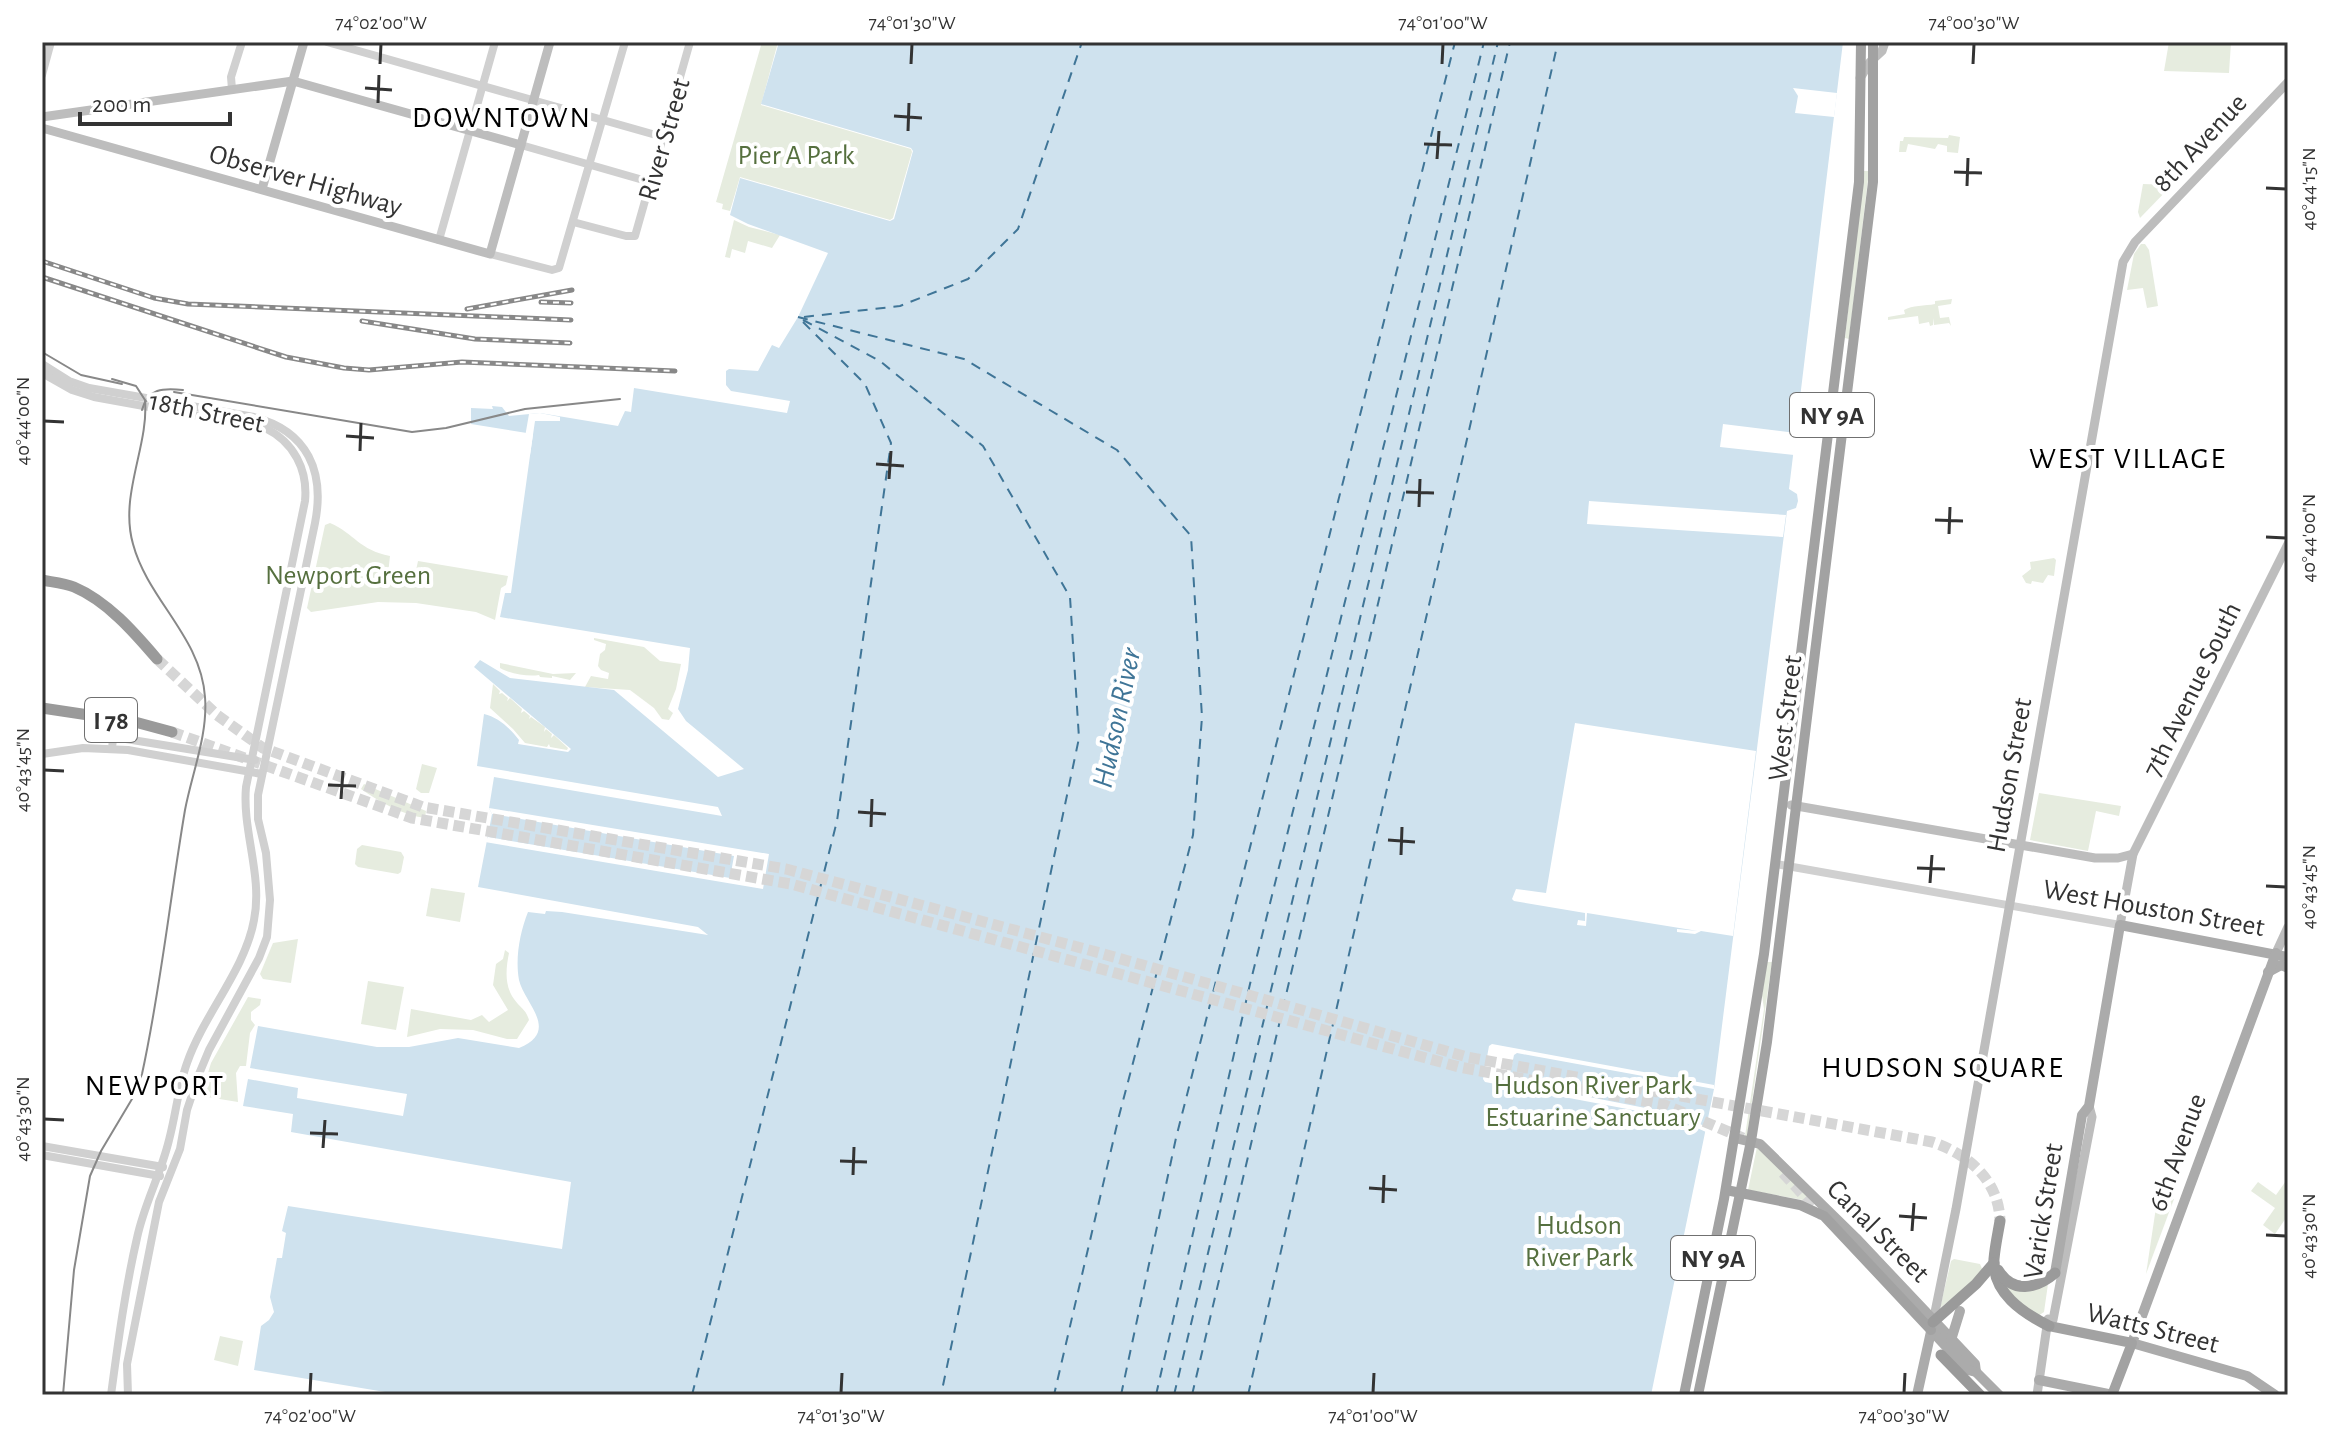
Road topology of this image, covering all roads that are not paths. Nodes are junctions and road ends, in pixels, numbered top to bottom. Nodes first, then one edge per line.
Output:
1 (51, 42) edge
2 (242, 42) edge
3 (304, 42) edge
4 (327, 42) edge
5 (495, 42) edge
6 (550, 42) edge
7 (625, 42) edge
8 (690, 42) edge
9 (1861, 42) edge
10 (1873, 42) edge
11 (1885, 42) edge
12 (1871, 60) junction
13 (42, 75) edge
14 (293, 81) junction
15 (1859, 81) junction
16 (2288, 82) edge
17 (481, 87) junction
18 (232, 89) junction
19 (533, 102) junction
20 (42, 117) edge
21 (602, 120) junction
22 (43, 130) edge
23 (470, 131) junction
24 (663, 137) junction
25 (521, 145) junction
26 (589, 164) junction
27 (650, 182) junction
28 (262, 189) junction
29 (573, 222) junction
30 (2143, 233) joint
31 (439, 240) junction
32 (490, 254) junction
33 (42, 364) edge
34 (42, 373) edge
35 (170, 406) junction
36 (304, 510) junction
37 (317, 512) junction
38 (2288, 544) edge
39 (42, 580) edge
40 (157, 659) tunnel mouth
41 (42, 708) edge
42 (42, 715) edge
43 (114, 720) junction
44 (172, 732) tunnel mouth
45 (112, 749) junction
46 (42, 754) edge
47 (252, 760) junction
48 (264, 762) junction
49 (249, 771) junction
50 (262, 774) junction
51 (1783, 803) junction
52 (1797, 806) junction
53 (2020, 846) junction
54 (2133, 854) junction
55 (2095, 858) junction
56 (1776, 864) junction
57 (1789, 866) junction
58 (2130, 868) junction
59 (2010, 906) junction
60 (2120, 925) junction
61 (2288, 927) edge
62 (2281, 950) edge
63 (2288, 957) edge
64 (2288, 968) edge
65 (2268, 972) junction
66 (2089, 1106) junction
67 (1735, 1138) junction
68 (1751, 1141) junction
69 (42, 1146) edge
70 (42, 1155) edge
71 (159, 1170) junction
72 (171, 1173) junction
73 (1726, 1190) junction
74 (1741, 1193) junction
75 (2000, 1221) tunnel mouth
76 (1991, 1267) junction
77 (2055, 1273) junction
78 (1960, 1311) joint
79 (1932, 1326) junction
80 (2049, 1326) junction
81 (2132, 1343) junction
82 (1946, 1346) junction
83 (1929, 1362) junction
84 (2039, 1380) junction
85 (112, 1390) edge
86 (128, 1392) edge
87 (1684, 1395) edge
88 (1698, 1395) edge
89 (1920, 1395) edge
90 (1980, 1395) edge
91 (1999, 1395) edge
92 (2037, 1395) edge
93 (2112, 1395) edge
94 (2275, 1395) edge

1 - 13 street
2 - 18 street
3 - 14 main road
4 - 17 street
5 - 17 street
6 - 19 main road
7 - 21 street
8 - 24 street, River Street
9 - 15 highway, West Street / NY 9A
10 - 12 highway, West Street / NY 9A
11 - 12 main road
12 - 15 main road
12 - 52 highway, West Street / NY 9A
14 - 18 main road
14 - 23 main road
14 - 28 main road
15 - 51 highway, West Street / NY 9A
16 - 30 main road, 8th Avenue
17 - 19 street
17 - 23 street
18 - 20 main road
19 - 21 street
19 - 25 main road
21 - 24 street
21 - 26 street
22 - 28 main road, Observer Highway
23 - 25 main road
23 - 31 street
24 - 27 street, River Street
25 - 26 street
25 - 32 main road
26 - 27 street
26 - 29 street
27 - 29 street, River Street
28 - 31 main road, Observer Highway
29 - 32 street, Observer Highway
30 - 53 main road, Hudson Street
31 - 32 main road, Observer Highway
33 - 35 street, 18th Street
34 - 35 street, 18th Street
35 - 36 street, 18th Street
35 - 37 street, 18th Street
36 - 37 street
36 - 47 street, 18th Street
37 - 48 street, 18th Street
38 - 54 main road, 7th Avenue South
39 - 40 highway
41 - 43 highway, I 78
42 - 43 highway, I 78
43 - 44 highway, I 78
45 - 46 street
45 - 47 street
45 - 49 street
47 - 48 street
47 - 49 street, 18th Street
48 - 50 street, 18th Street
49 - 50 street
49 - 71 street, 18th Street
50 - 72 street, 18th Street
51 - 52 main road
51 - 56 highway, West Street / NY 9A
52 - 53 main road
52 - 57 highway, West Street / NY 9A
53 - 55 main road
53 - 59 main road, Hudson Street
54 - 55 main road
54 - 58 main road, Varick Street
55 - 58 main road
56 - 57 street, West Houston Street
56 - 67 highway, West Street / NY 9A
57 - 59 street, West Houston Street
57 - 68 highway, West Street / NY 9A
58 - 60 main road, Varick Street
59 - 60 street, West Houston Street
59 - 79 main road, Hudson Street
60 - 62 main road, West Houston Street
60 - 66 main road, Varick Street
61 - 62 main road, 6th Avenue
62 - 63 main road, West Houston Street
62 - 65 main road, 6th Avenue
64 - 65 main road, West Houston Street
65 - 81 main road, 6th Avenue
66 - 77 main road, Varick Street
66 - 80 main road, Varick Street
67 - 68 main road, Canal Street
67 - 73 highway, West Street / NY 9A
68 - 74 highway, West Street / NY 9A
68 - 79 main road, Canal Street
69 - 71 street
70 - 71 street
71 - 72 street
71 - 85 street, 18th Street
72 - 86 street, 18th Street
73 - 74 highway, Canal Street
73 - 87 highway, West Street / NY 9A
74 - 79 highway, Canal Street
74 - 88 highway, West Street / NY 9A
75 - 76 highway
76 - 77 highway
76 - 78 highway
76 - 79 highway
76 - 80 highway
77 - 80 main road, Varick Street
78 - 82 main road
79 - 82 main road, Canal Street
79 - 83 main road, Hudson Street
79 - 89 main road, Hudson Street
80 - 81 highway, Watts Street
80 - 84 main road, Varick Street
81 - 93 highway, 6th Avenue
81 - 94 main road, Watts Street
82 - 83 main road
82 - 90 highway
82 - 91 main road, Canal Street
83 - 89 main road, Hudson Street
84 - 92 main road, Varick Street
84 - 93 main road

